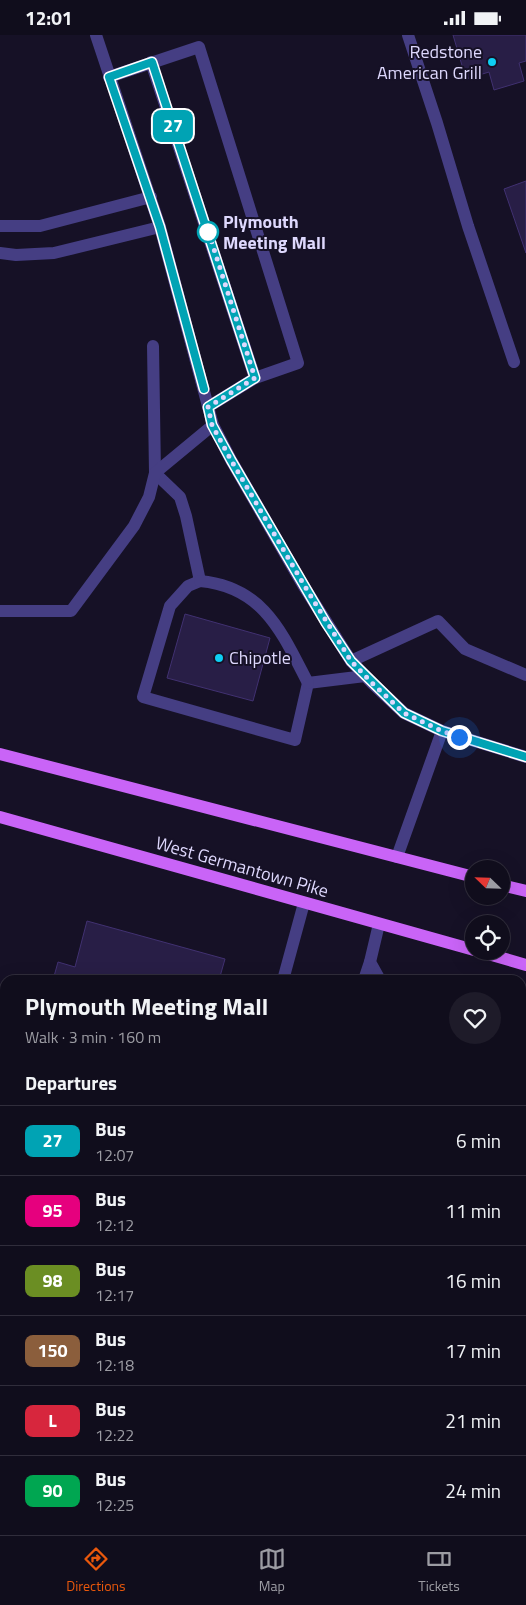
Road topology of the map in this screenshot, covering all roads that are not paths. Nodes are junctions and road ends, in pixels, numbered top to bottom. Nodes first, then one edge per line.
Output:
1 (96, 35) edge
2 (408, 35) edge
3 (152, 62) junction
4 (109, 77) junction
5 (151, 197) junction
6 (0, 226) edge
7 (160, 227) junction
8 (0, 253) edge
9 (153, 346) dead end
10 (514, 362) dead end
11 (255, 378) junction
12 (208, 407) junction
13 (212, 425) junction
14 (155, 473) junction
15 (200, 581) junction
16 (0, 611) edge
17 (351, 661) junction
18 (526, 675) edge
19 (365, 676) junction
20 (308, 683) junction
21 (442, 731) junction
22 (0, 754) edge
23 (526, 757) edge
24 (0, 817) edge
25 (397, 857) junction
26 (465, 875) edge
27 (510, 887) edge
28 (526, 891) edge
29 (304, 903) junction
30 (379, 924) junction
31 (465, 948) edge
32 (509, 960) edge
33 (370, 962) junction
34 (526, 965) edge
35 (283, 975) edge
36 (366, 975) edge
37 (377, 975) edge

1 - 4 street
2 - 10 street
3 - 4 street
3 - 11 street
3 - 11 street
4 - 5 street
5 - 6 street
5 - 7 street
7 - 8 street
7 - 12 street
9 - 14 street
11 - 12 street
12 - 13 street
13 - 14 street
13 - 17 street
14 - 15 street
14 - 16 street
15 - 20 street
15 - 20 street
17 - 18 street
17 - 19 street
19 - 20 street
19 - 21 street
21 - 23 street
21 - 25 street
22 - 25 main road
24 - 29 main road, West Germantown Pike
25 - 26 main road
27 - 28 main road
29 - 30 main road, West Germantown Pike
29 - 35 street
30 - 31 main road, West Germantown Pike
30 - 33 street
32 - 34 main road
33 - 36 street
33 - 37 street

